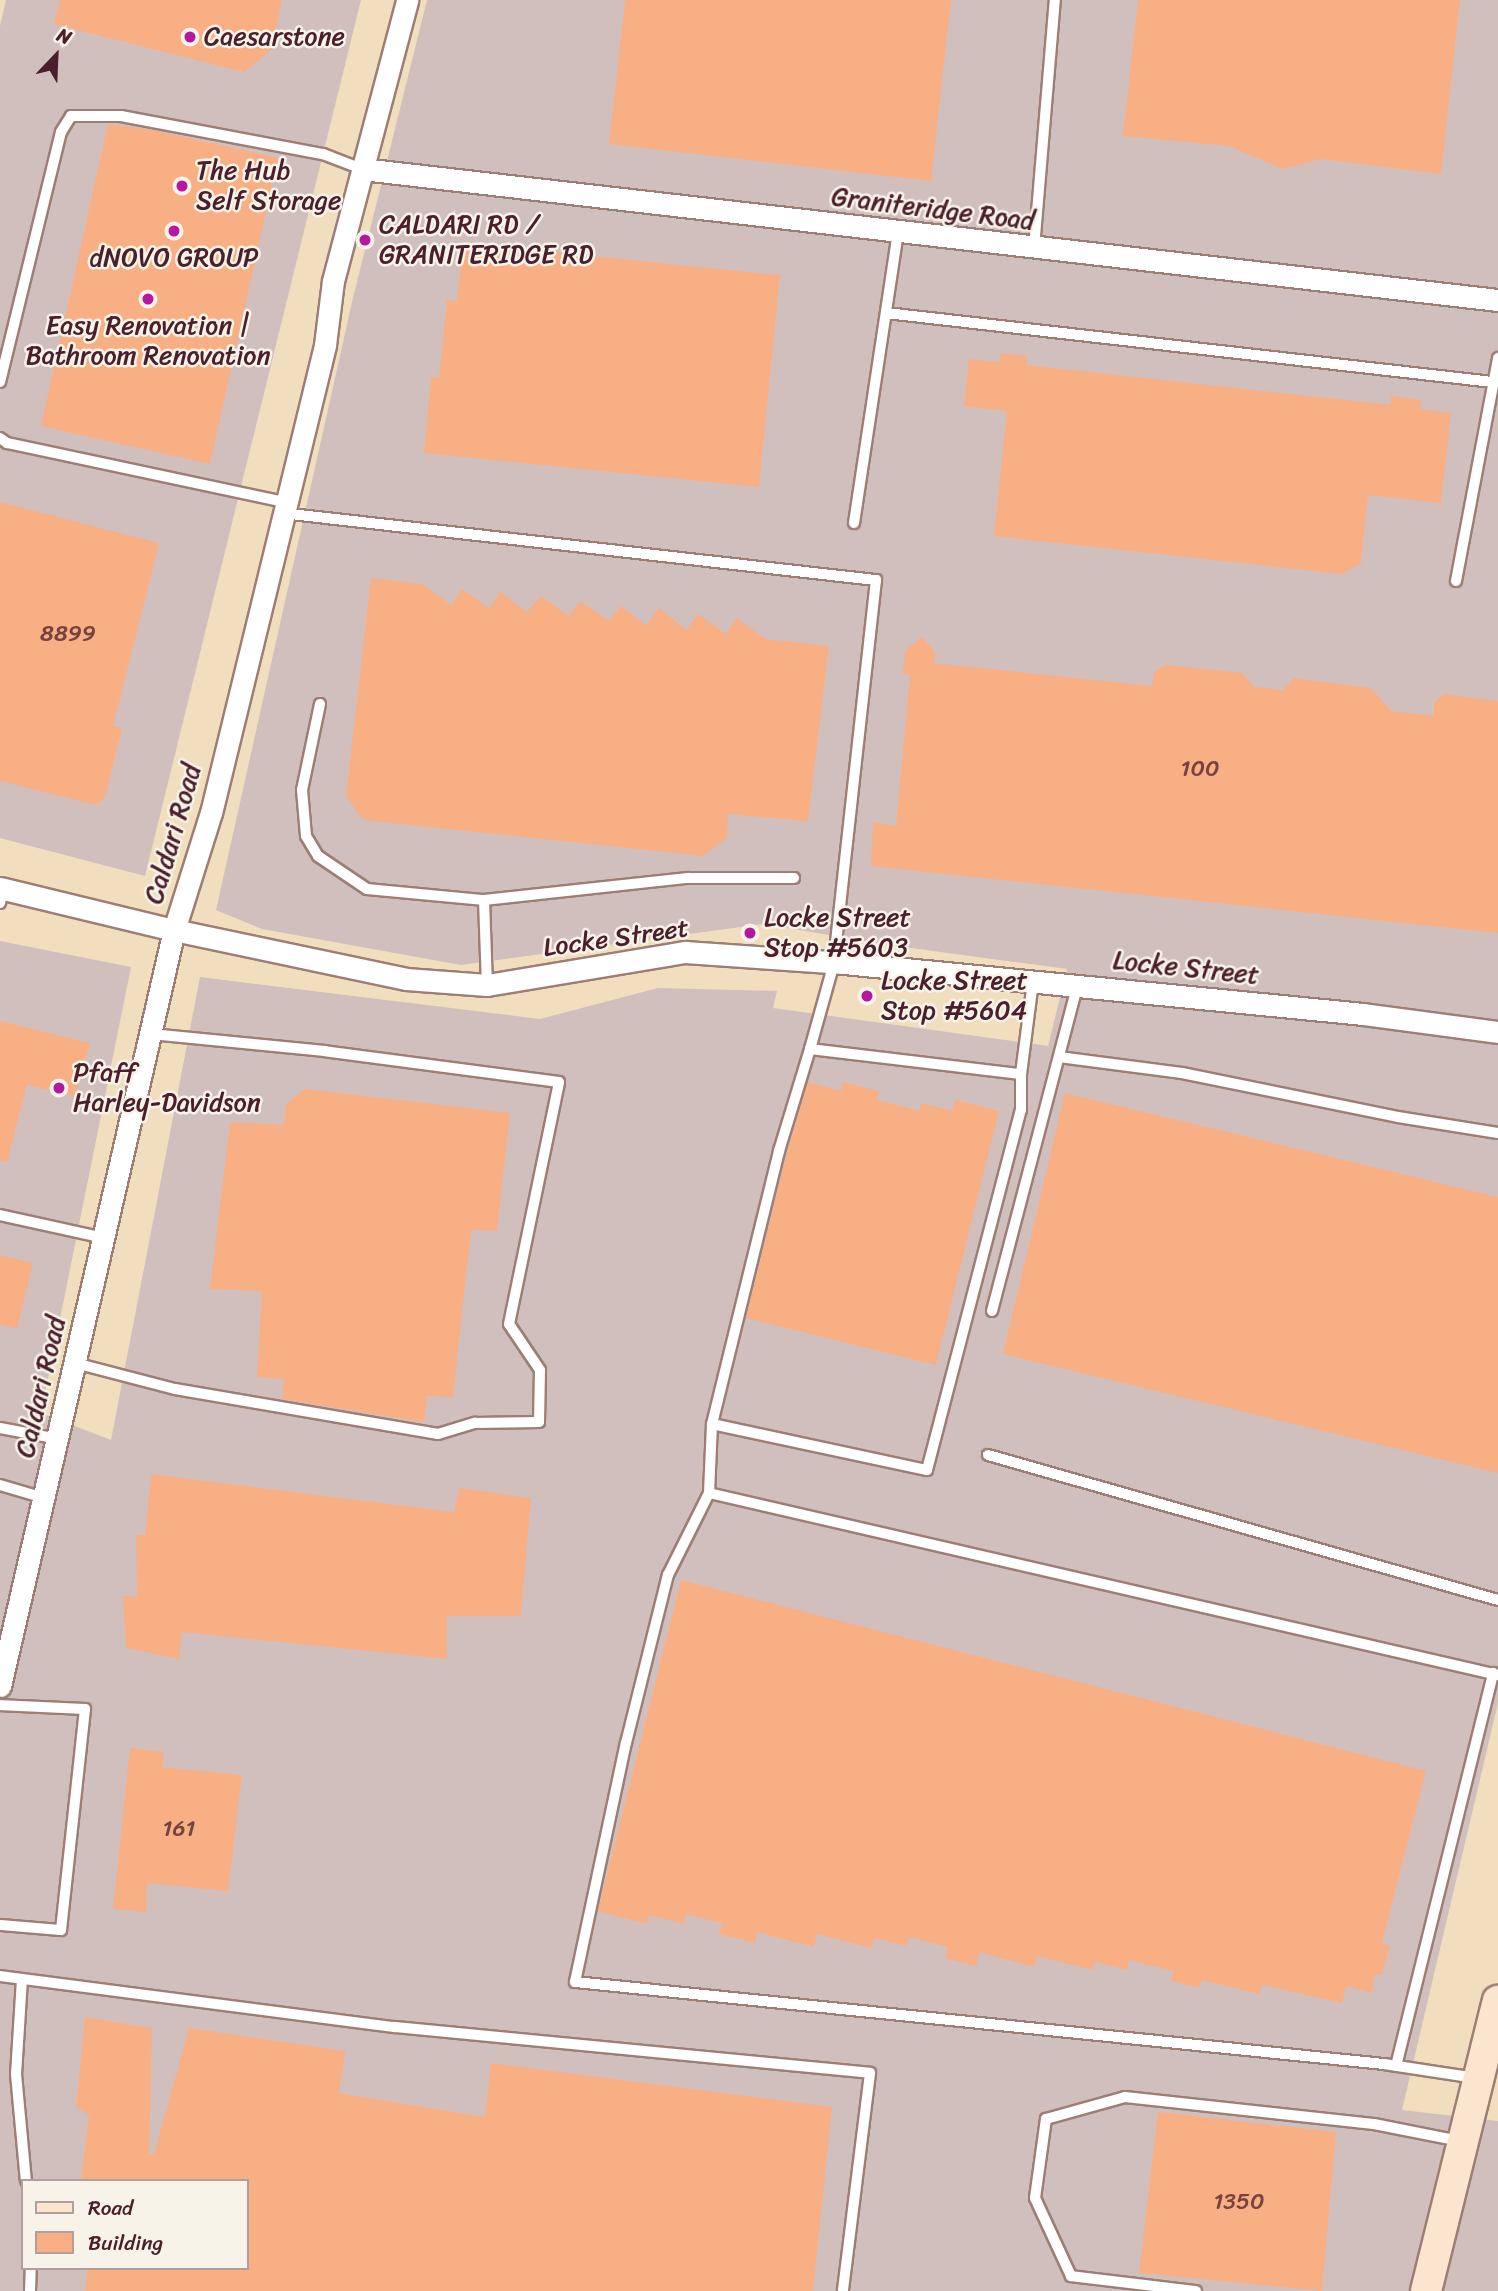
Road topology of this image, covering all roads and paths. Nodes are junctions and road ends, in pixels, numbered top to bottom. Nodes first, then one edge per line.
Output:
1 (407, 0) edge
2 (1055, 0) edge
3 (362, 169) junction
4 (898, 233) junction
5 (1034, 248) junction
6 (1498, 300) edge
7 (886, 313) junction
8 (1498, 358) edge
9 (0, 382) edge
10 (1493, 382) junction
11 (0, 438) edge
12 (283, 507) junction
13 (854, 523) dead end
14 (1456, 581) dead end
15 (320, 704) dead end
16 (794, 878) dead end
17 (1, 893) edge
18 (484, 900) junction
19 (174, 930) junction
20 (834, 963) junction
21 (1033, 982) junction
22 (486, 985) junction
23 (1077, 986) junction
24 (1498, 1032) edge
25 (150, 1034) junction
26 (810, 1049) junction
27 (1059, 1057) junction
28 (1021, 1074) junction
29 (1498, 1133) edge
30 (0, 1215) edge
31 (104, 1238) junction
32 (992, 1311) dead end
33 (75, 1363) junction
34 (712, 1424) junction
35 (0, 1427) edge
36 (58, 1439) junction
37 (988, 1455) dead end
38 (0, 1485) edge
39 (709, 1493) junction
40 (44, 1498) junction
41 (1498, 1600) edge
42 (1495, 1674) edge
43 (0, 1686) edge
44 (0, 1705) edge
45 (0, 1925) edge
46 (0, 1976) edge
47 (22, 1979) junction
48 (1498, 2001) edge
49 (1396, 2066) junction
50 (1479, 2078) junction
51 (1463, 2142) junction
52 (26, 2179) edge
53 (31, 2270) edge
54 (30, 2291) edge
55 (843, 2291) edge
56 (1196, 2291) edge
57 (1426, 2291) edge

1 - 3 street, Caldari Road
2 - 5 lane
3 - 4 street, Graniteridge Road
3 - 9 lane
3 - 12 street, Caldari Road
4 - 5 street, Graniteridge Road
4 - 7 lane
5 - 6 street, Graniteridge Road
7 - 10 lane
7 - 13 lane
8 - 10 lane
10 - 14 lane
11 - 12 lane
12 - 19 street, Caldari Road
12 - 20 lane
15 - 18 lane
16 - 18 lane
17 - 19 street, Locke Street
18 - 22 lane
19 - 22 street, Locke Street
19 - 25 street, Caldari Road
20 - 21 street, Locke Street
20 - 22 street, Locke Street
20 - 26 lane
21 - 23 street, Locke Street
21 - 28 lane
23 - 24 street, Locke Street
23 - 27 lane
25 - 31 street, Caldari Road
25 - 33 lane
26 - 28 lane
26 - 34 lane
27 - 29 lane
27 - 32 lane
28 - 34 lane
30 - 31 lane
31 - 33 street, Caldari Road
33 - 36 street, Caldari Road
34 - 39 lane
35 - 36 lane
36 - 40 street, Caldari Road
37 - 41 lane
38 - 40 lane
39 - 42 lane
39 - 49 lane
40 - 43 street, Caldari Road
42 - 49 lane
44 - 45 lane
46 - 47 lane
47 - 52 lane
47 - 55 lane
48 - 50 street
49 - 50 lane
50 - 51 street
51 - 56 lane
51 - 57 street
53 - 54 lane

